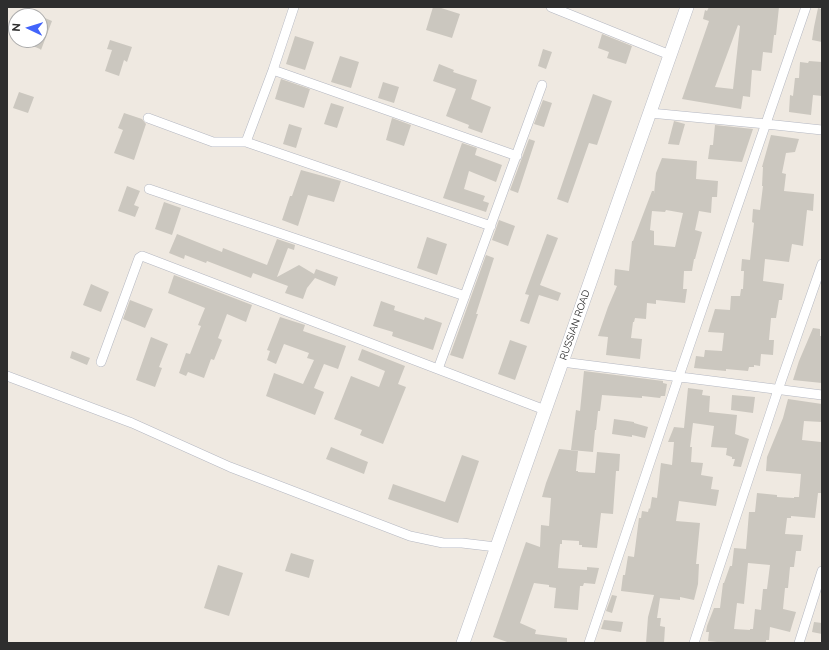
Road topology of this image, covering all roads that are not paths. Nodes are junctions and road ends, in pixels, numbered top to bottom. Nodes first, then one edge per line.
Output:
1 (294, 7) edge
2 (551, 7) edge
3 (687, 7) edge
4 (806, 7) edge
5 (670, 56) junction
6 (273, 70) junction
7 (542, 86) dead end
8 (650, 113) junction
9 (148, 118) dead end
10 (766, 124) junction
11 (822, 130) edge
12 (246, 142) junction
13 (517, 156) junction
14 (149, 189) dead end
15 (491, 226) junction
16 (822, 264) edge
17 (465, 296) junction
18 (101, 362) dead end
19 (562, 362) junction
20 (438, 369) junction
21 (7, 376) edge
22 (679, 376) junction
23 (778, 390) junction
24 (822, 395) edge
25 (545, 410) junction
26 (496, 547) junction
27 (822, 571) edge
28 (463, 643) edge
29 (589, 643) edge
30 (694, 643) edge
31 (799, 643) edge

1 - 6 street
2 - 5 street
3 - 5 main road, RUSSIAN ROAD
4 - 10 street
5 - 8 main road, RUSSIAN ROAD
6 - 12 street
6 - 13 street
7 - 13 street
8 - 10 street
8 - 19 main road, RUSSIAN ROAD
9 - 12 street
10 - 11 street
10 - 22 street
12 - 15 street
13 - 15 street
14 - 17 street
15 - 17 street
16 - 23 street
17 - 20 street
18 - 20 street
19 - 22 street
19 - 25 main road, RUSSIAN ROAD
20 - 25 street
21 - 26 street
22 - 23 street
22 - 29 street
23 - 24 street
23 - 30 street
25 - 26 main road, RUSSIAN ROAD
26 - 28 main road, RUSSIAN ROAD
27 - 31 street

